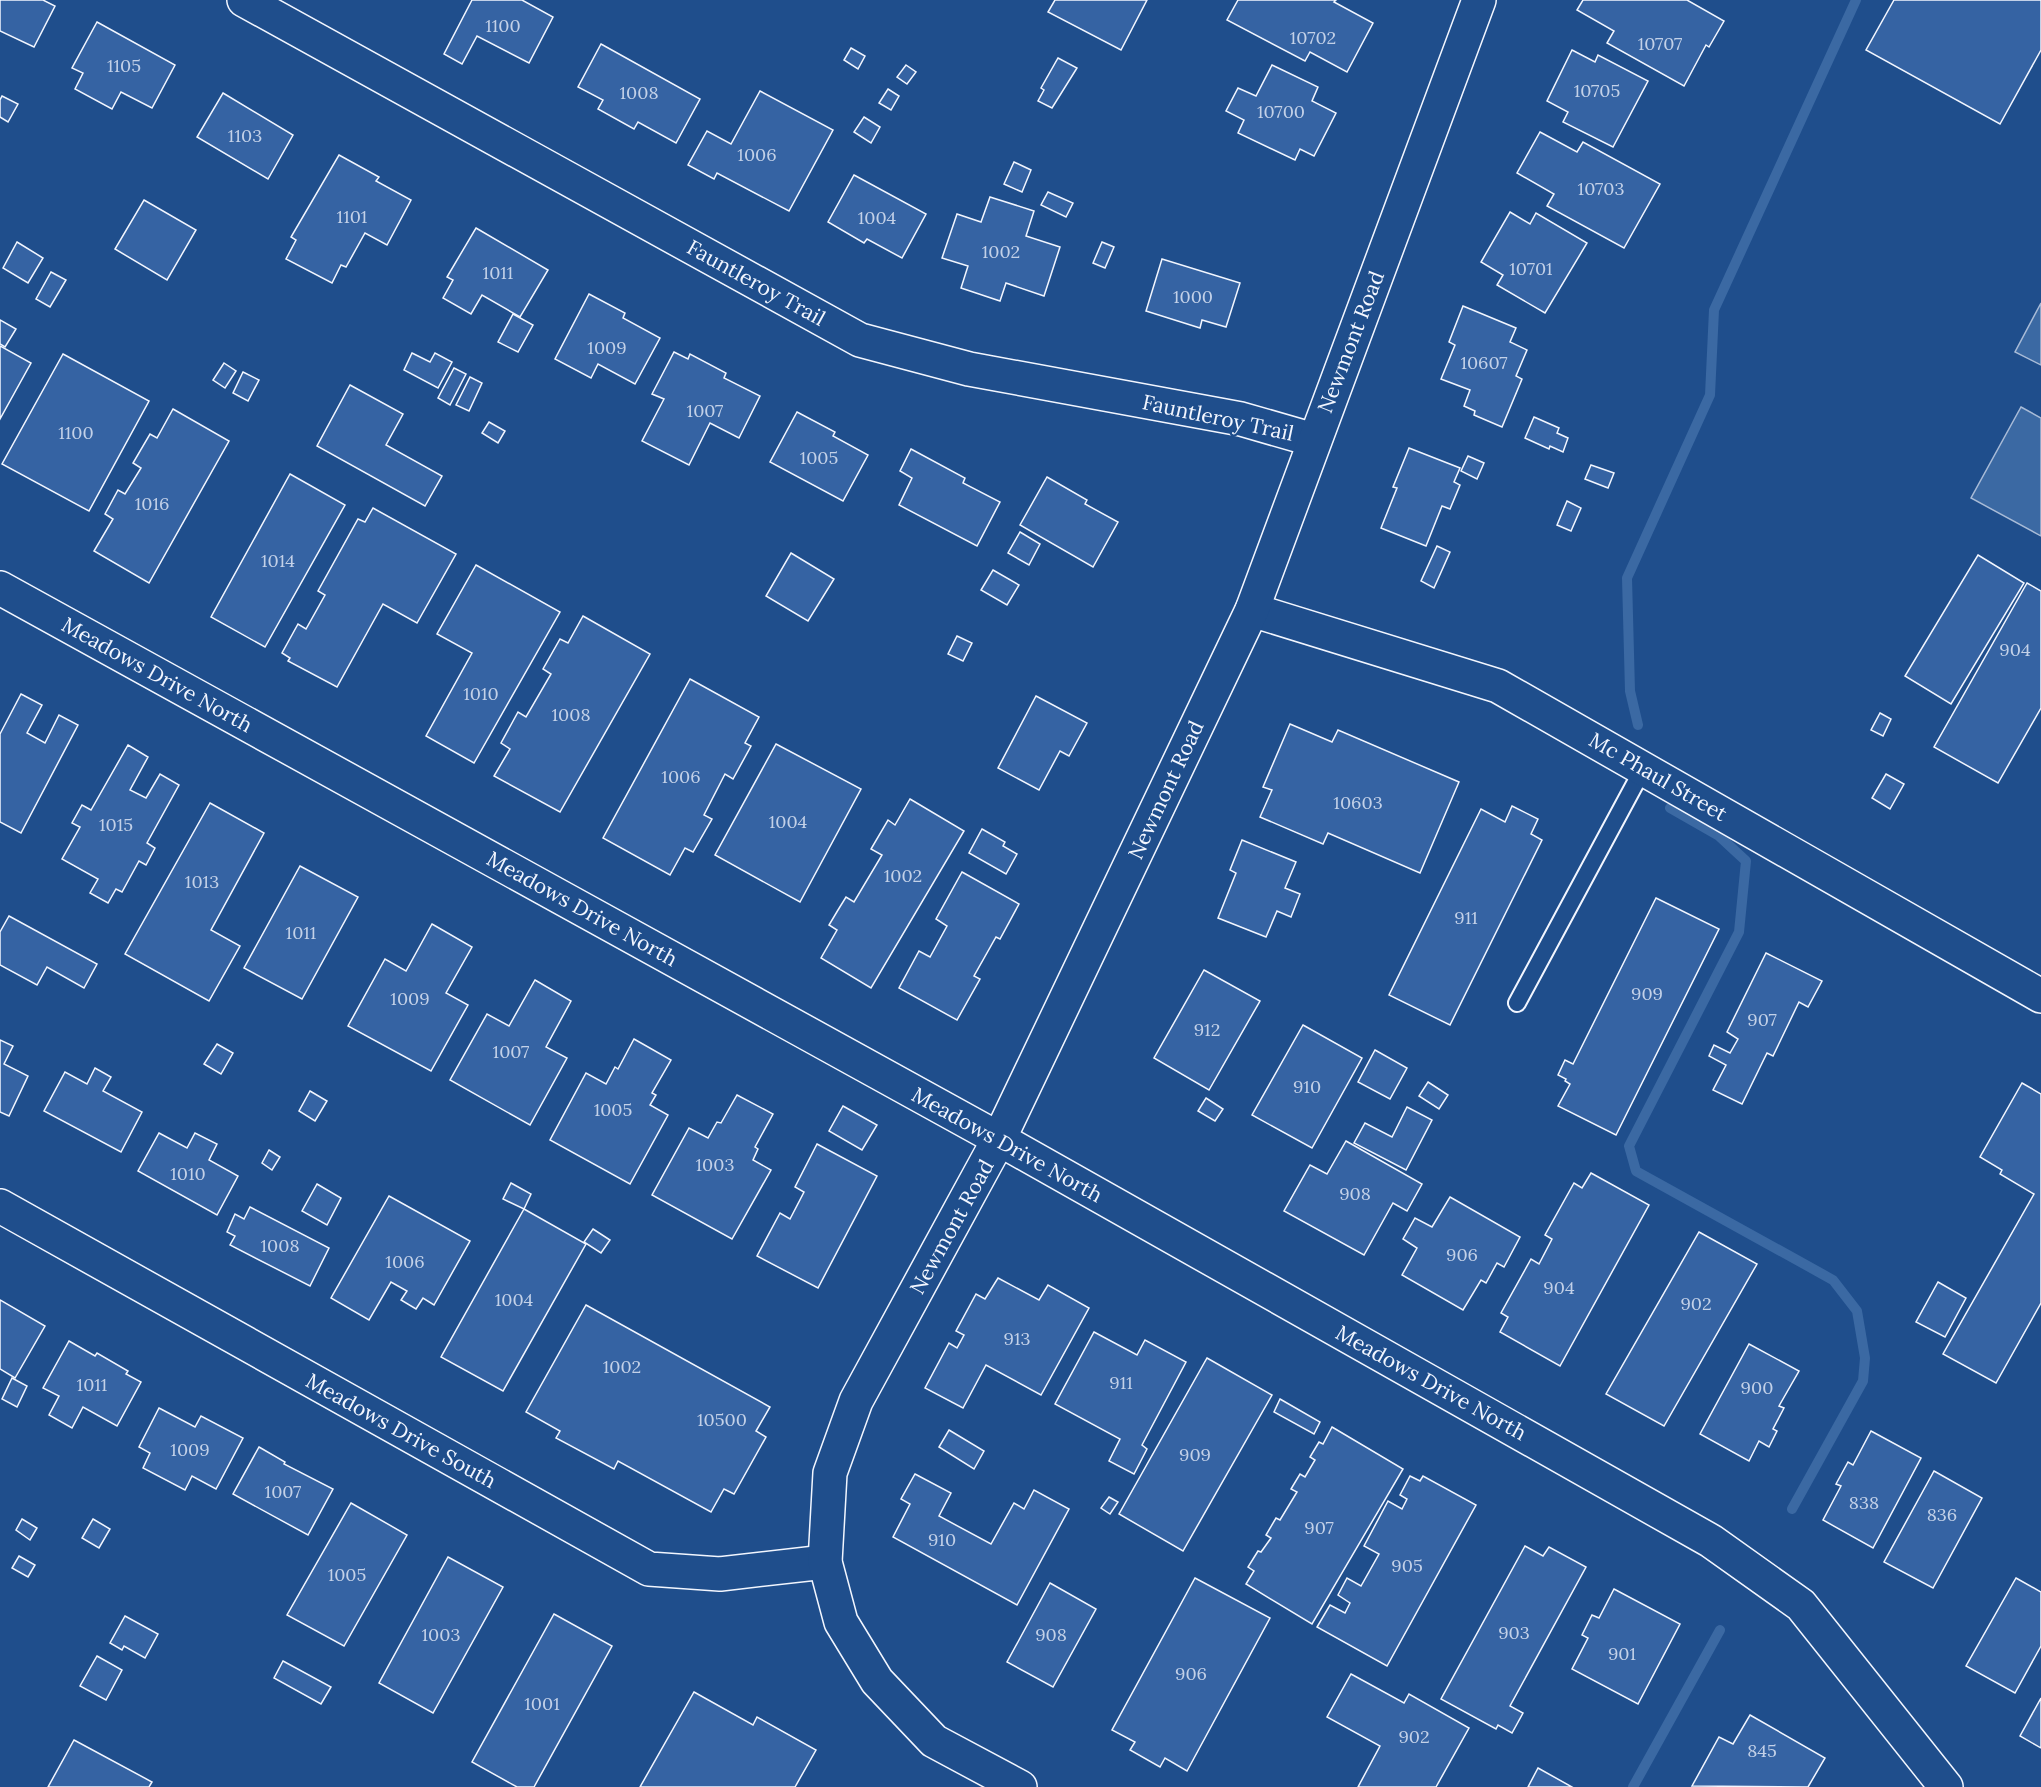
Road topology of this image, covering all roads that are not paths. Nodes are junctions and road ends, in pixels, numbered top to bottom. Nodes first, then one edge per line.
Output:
1 (244, 0) edge
2 (1479, 0) edge
3 (1314, 440) junction
4 (0, 588) edge
5 (1252, 610) junction
6 (1643, 769) junction
7 (2041, 996) edge
8 (1517, 1003) dead end
9 (999, 1139) junction
10 (0, 1206) edge
11 (825, 1562) junction
12 (1020, 1787) edge
13 (1946, 1787) edge

1 - 3 street, Fauntleroy Trail
2 - 3 street, Newmont Road
3 - 5 street, Newmont Road
4 - 9 street, Meadows Drive North
5 - 6 street, Mc Phaul Street
5 - 9 street, Newmont Road
6 - 7 street, Mc Phaul Street
6 - 8 lane
9 - 11 street, Newmont Road
9 - 13 street, Meadows Drive North
10 - 11 street, Meadows Drive South
11 - 12 street, Newmont Road

